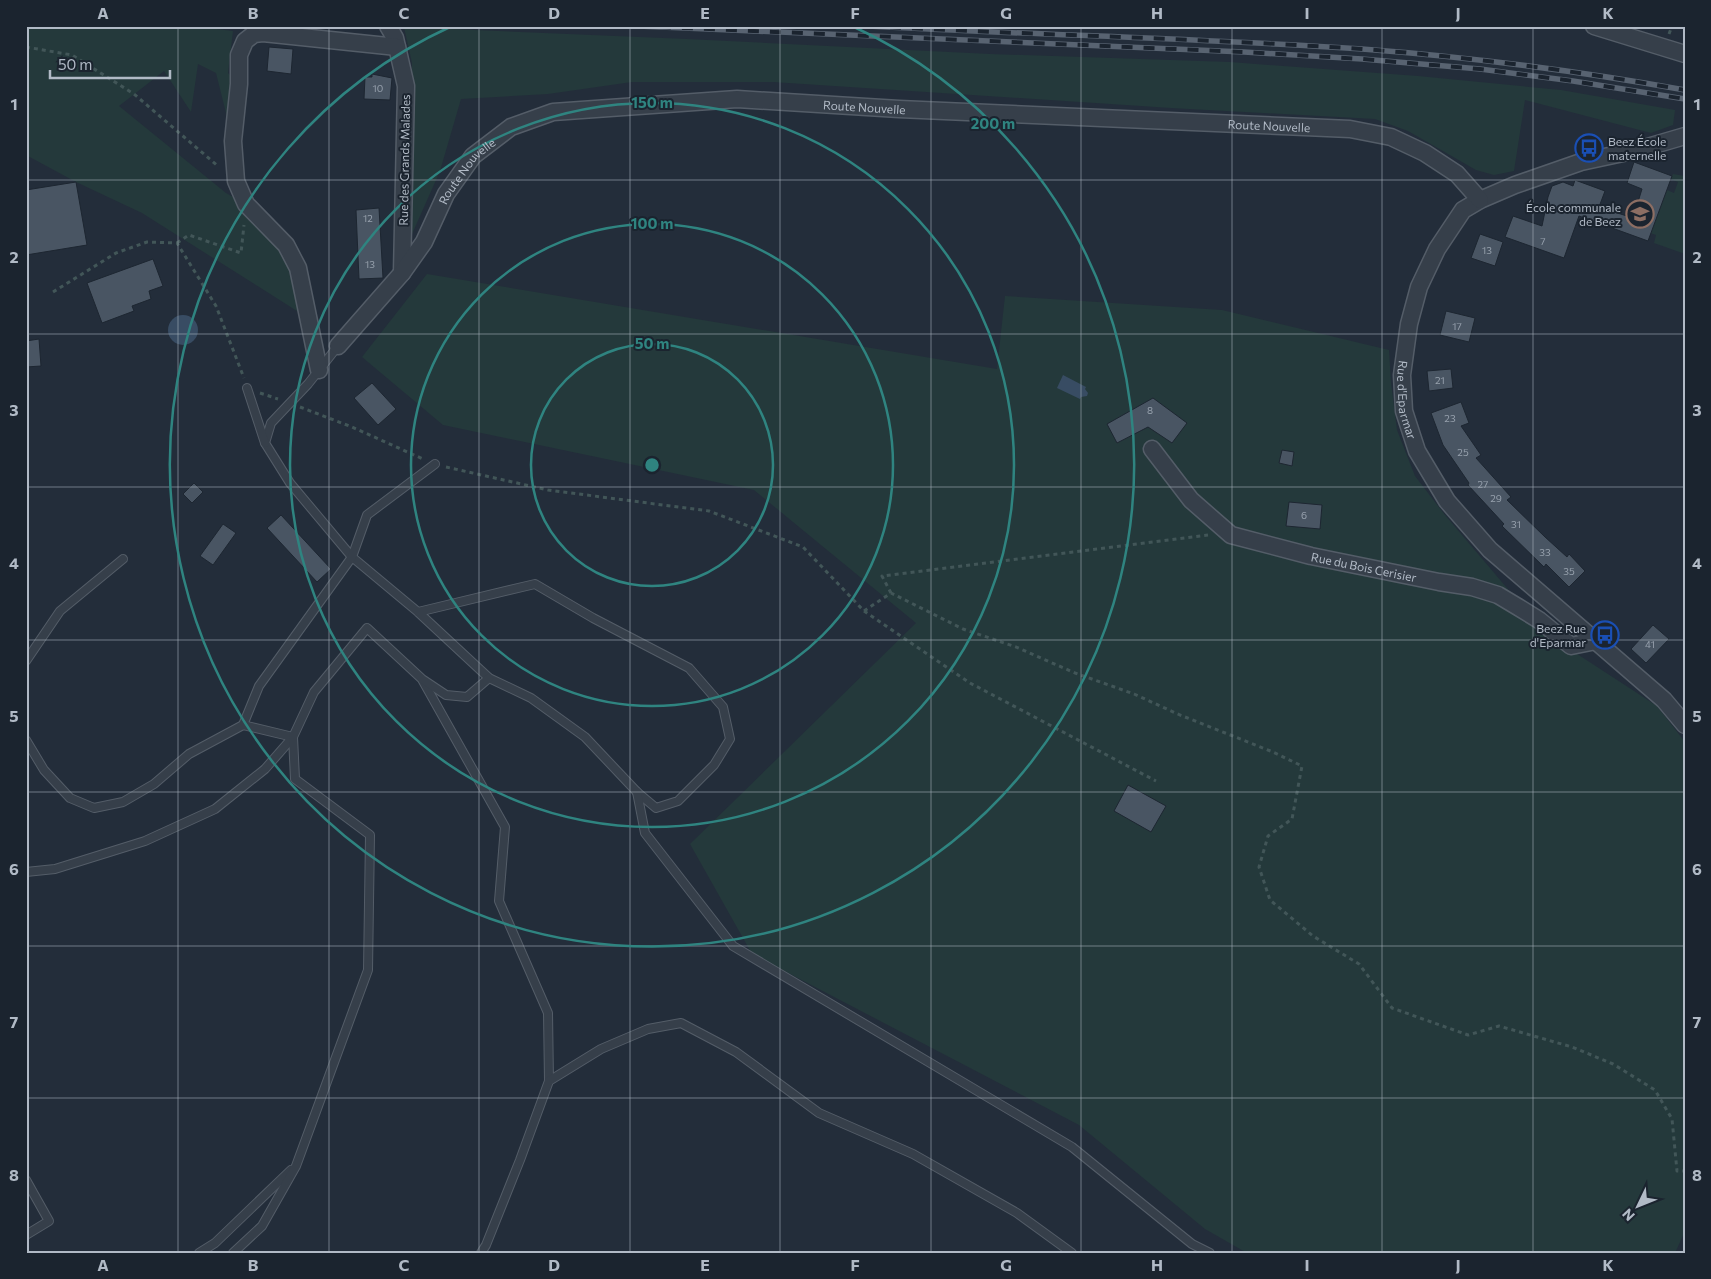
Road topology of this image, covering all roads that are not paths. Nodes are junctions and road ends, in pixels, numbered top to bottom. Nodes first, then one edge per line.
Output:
1 (1594, 26) edge
2 (393, 37) edge
3 (1685, 54) edge
4 (1685, 136) edge
5 (1480, 200) junction
6 (402, 274) junction
7 (338, 346) joint
8 (319, 370) junction
9 (247, 388) road end
10 (265, 443) junction
11 (1152, 449) dead end
12 (435, 464) road end
13 (352, 557) junction
14 (123, 559) dead end
15 (418, 612) junction
16 (1596, 641) junction
17 (26, 660) edge
18 (488, 678) junction
19 (422, 679) junction
20 (243, 725) junction
21 (1685, 725) edge
22 (293, 737) junction
23 (26, 740) edge
24 (637, 792) junction
25 (26, 872) edge
26 (549, 1081) junction
27 (296, 1166) junction
28 (26, 1180) edge
29 (26, 1235) edge
30 (199, 1253) edge
31 (233, 1253) edge
32 (481, 1253) edge
33 (1072, 1253) edge
34 (1210, 1253) edge

1 - 3 street
2 - 6 street, Rue des Grands Malades
2 - 8 street, Rue des Grands Malades
4 - 5 street, Rue d'Eparmar
5 - 6 street, Route Nouvelle
5 - 16 street, Rue d'Eparmar
6 - 7 street, Route Nouvelle
7 - 8 lane
8 - 10 lane
9 - 10 lane
10 - 13 lane
11 - 16 street, Rue du Bois Cerisier
12 - 13 lane
13 - 15 lane
13 - 20 lane
14 - 17 lane
15 - 18 lane
15 - 24 lane
16 - 21 street, Rue d'Eparmar
18 - 19 lane
18 - 24 lane
19 - 22 lane
19 - 26 lane
20 - 22 lane
20 - 23 lane
22 - 25 lane
22 - 27 lane
24 - 34 lane
26 - 32 lane
26 - 33 lane
27 - 30 lane
27 - 31 lane
28 - 29 lane

